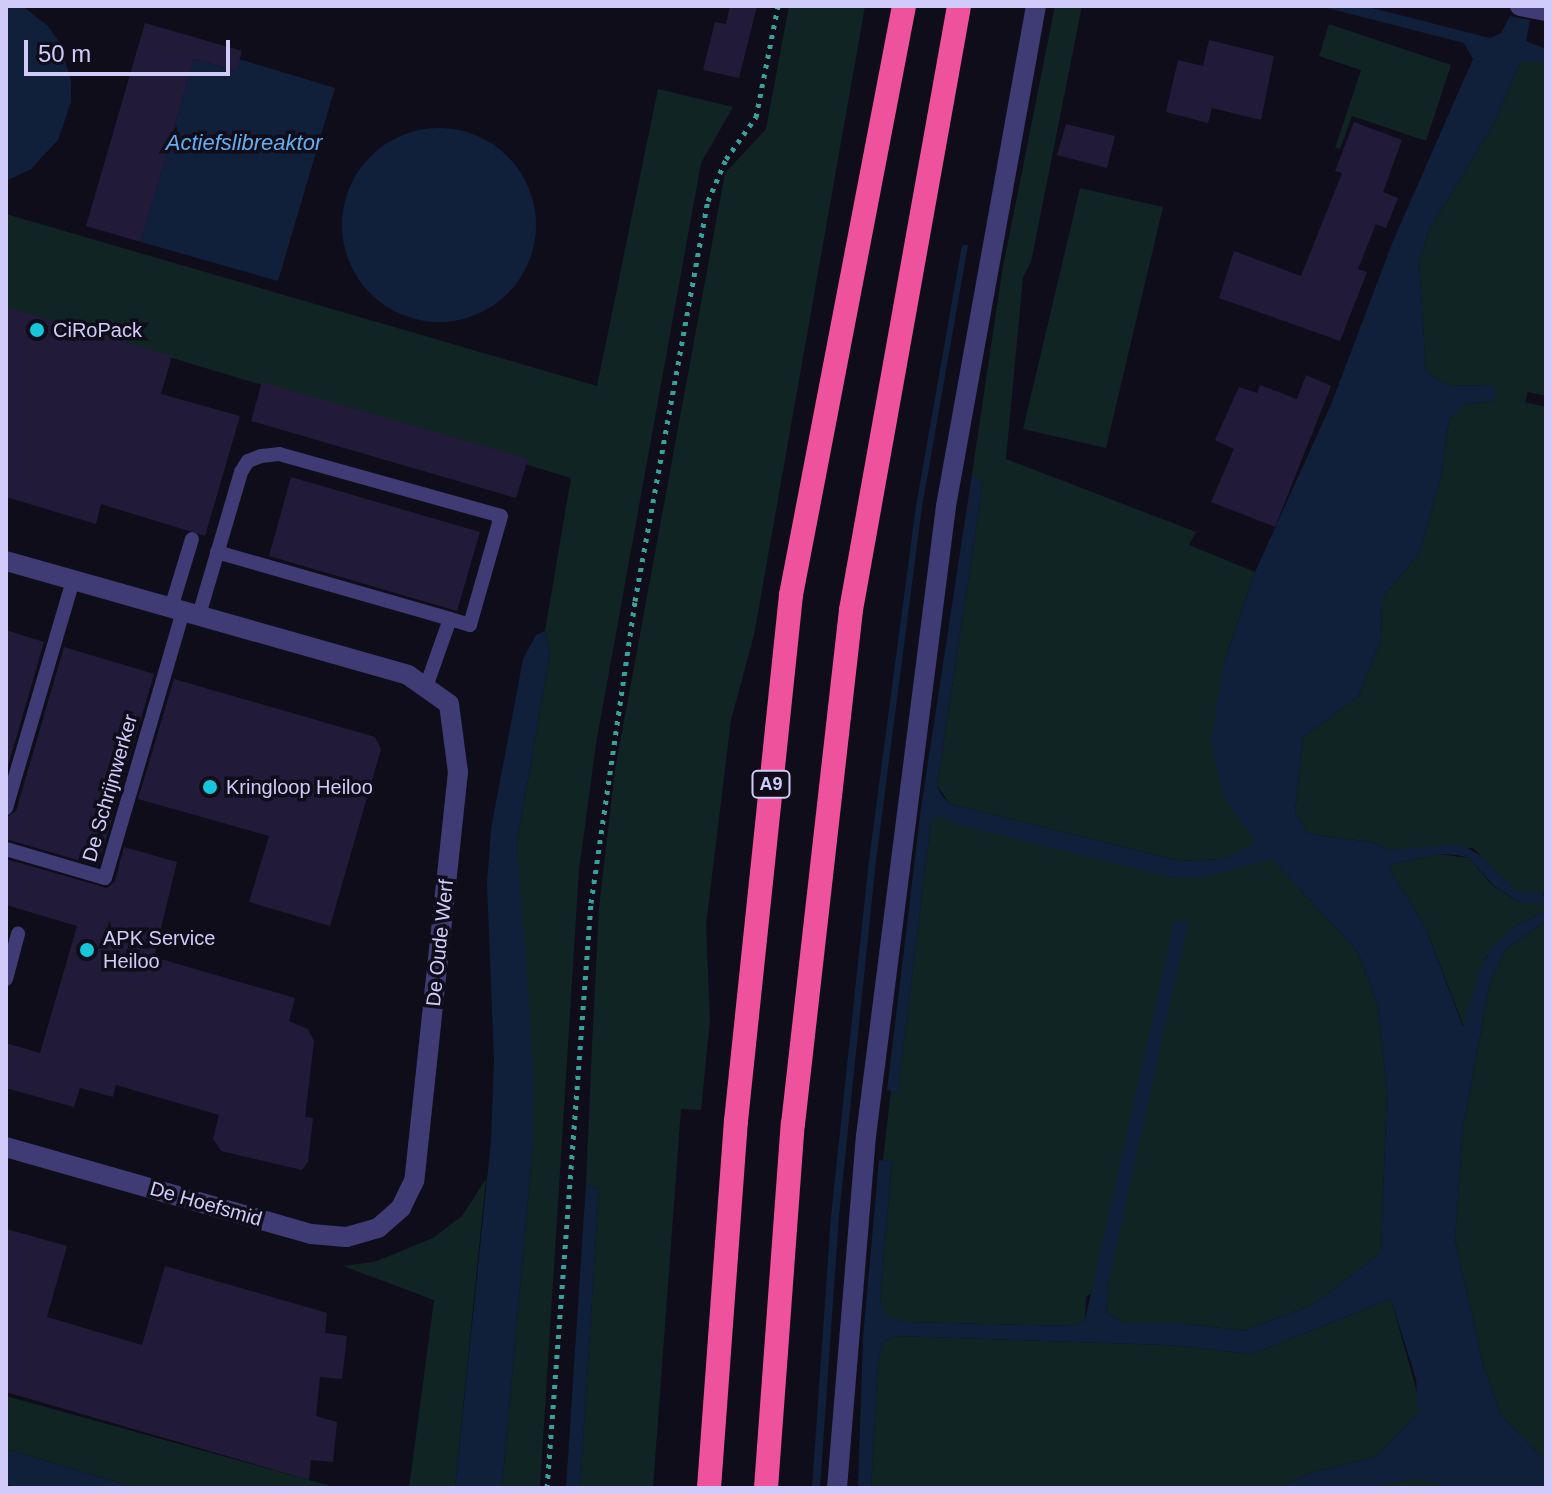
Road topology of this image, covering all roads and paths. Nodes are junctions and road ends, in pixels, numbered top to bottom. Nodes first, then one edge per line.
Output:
1 (778, 6) edge
2 (904, 6) edge
3 (959, 6) edge
4 (1036, 6) edge
5 (1520, 6) edge
6 (1546, 11) edge
7 (192, 539) dead end
8 (217, 552) junction
9 (6, 561) edge
10 (73, 580) junction
11 (184, 611) junction
12 (450, 619) junction
13 (427, 684) junction
14 (6, 808) edge
15 (6, 849) edge
16 (18, 934) dead end
17 (6, 979) edge
18 (6, 1147) edge
19 (401, 1208) joint
20 (547, 1488) edge
21 (709, 1488) edge
22 (766, 1488) edge
23 (837, 1488) edge

1 - 20 path
2 - 21 highway, A9
3 - 22 highway
4 - 23 street
5 - 6 street
7 - 11 lane
8 - 11 lane
8 - 12 lane
8 - 12 lane
9 - 10 street
10 - 11 street
10 - 14 lane
11 - 13 street
11 - 15 lane, De Schrijnwerker
12 - 13 lane
13 - 19 street, De Oude Werf
16 - 17 lane
18 - 19 street, De Hoefsmid

